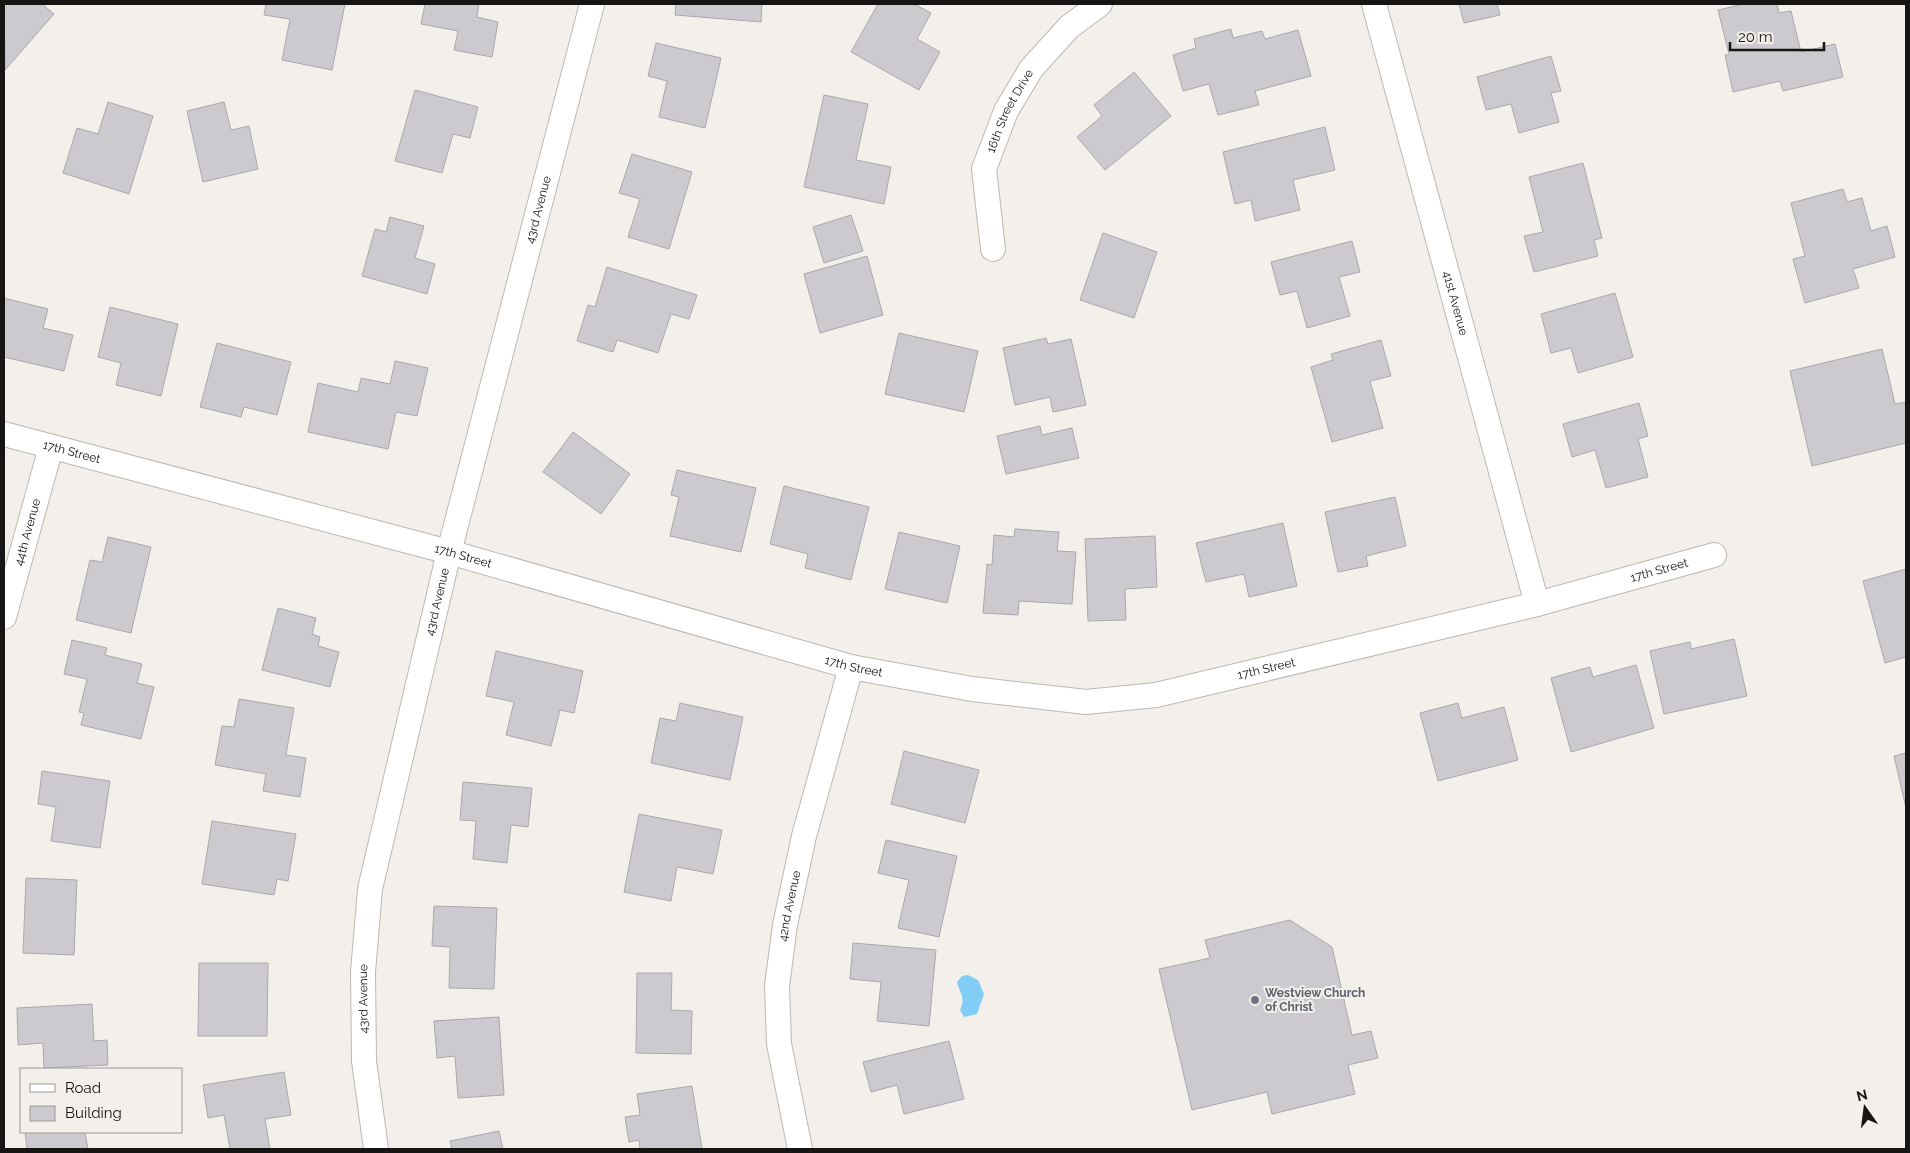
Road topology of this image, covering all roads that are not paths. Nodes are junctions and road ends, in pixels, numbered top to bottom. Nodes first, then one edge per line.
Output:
1 (592, 4) edge
2 (1100, 4) edge
3 (1374, 4) edge
4 (993, 250) dead end
5 (4, 434) edge
6 (52, 447) junction
7 (449, 552) junction
8 (1714, 555) dead end
9 (1536, 604) junction
10 (4, 618) edge
11 (851, 666) junction
12 (376, 1149) edge
13 (800, 1149) edge

1 - 7 street, 43rd Avenue
2 - 4 street, 16th Street Drive
3 - 9 street, 41st Avenue
5 - 6 street, 17th Street
6 - 7 street, 17th Street
6 - 10 street, 44th Avenue
7 - 11 street, 17th Street
7 - 12 street, 43rd Avenue
8 - 9 street, 17th Street
9 - 11 street, 17th Street
11 - 13 street, 42nd Avenue

